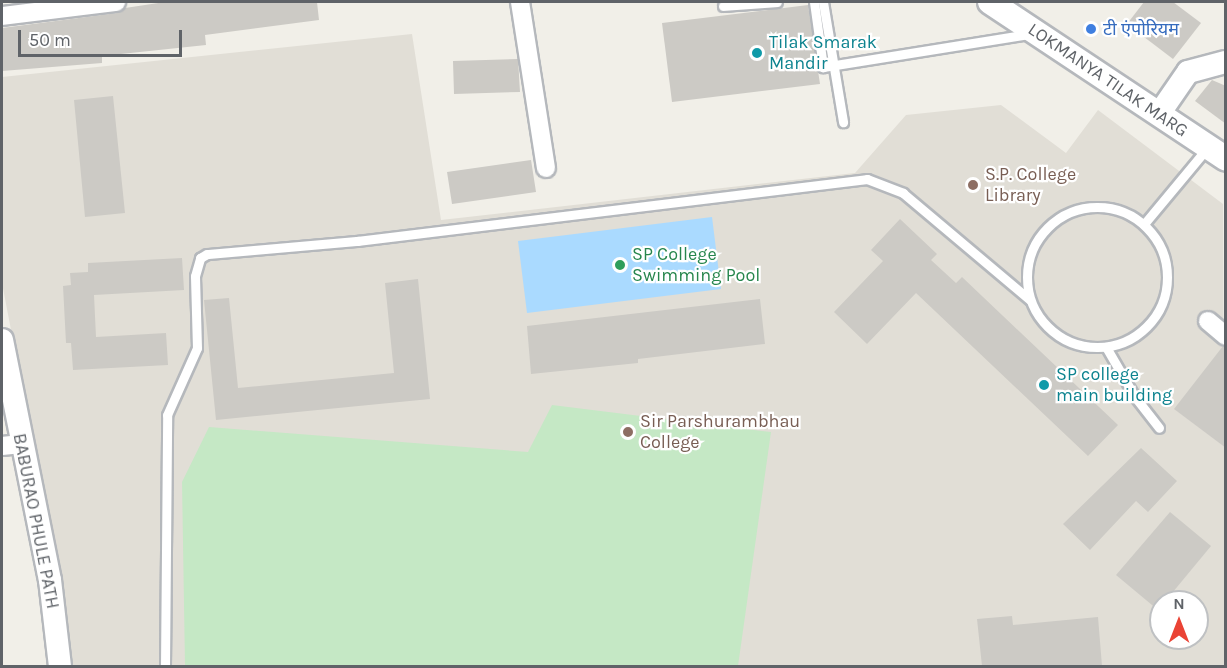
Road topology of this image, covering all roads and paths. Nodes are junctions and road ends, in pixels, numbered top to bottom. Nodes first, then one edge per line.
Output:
1 (116, 2) edge
2 (520, 2) edge
3 (777, 2) edge
4 (814, 2) edge
5 (823, 2) edge
6 (990, 2) edge
7 (723, 6) dead end
8 (2, 16) edge
9 (1038, 33) junction
10 (1226, 62) edge
11 (832, 65) junction
12 (1159, 114) junction
13 (843, 122) dead end
14 (1217, 153) edge
15 (546, 168) dead end
16 (1144, 224) junction
17 (1030, 300) junction
18 (1208, 321) dead end
19 (1226, 336) edge
20 (2, 340) edge
21 (1106, 346) junction
22 (5, 382) edge
23 (1159, 428) dead end
24 (11, 445) edge
25 (60, 666) edge
26 (165, 666) edge

1 - 8 street
2 - 15 street
3 - 7 lane
4 - 11 lane
5 - 11 lane
6 - 9 main road, LOKMANYA TILAK MARG
9 - 11 lane
9 - 12 main road, LOKMANYA TILAK MARG
10 - 12 street
11 - 13 lane
12 - 14 main road, LOKMANYA TILAK MARG
14 - 16 lane
16 - 17 lane
16 - 21 lane
17 - 21 lane
17 - 26 lane
18 - 19 street
20 - 22 street, BABURAO PHULE PATH
21 - 23 lane
22 - 24 street, BABURAO PHULE PATH
24 - 25 street, BABURAO PHULE PATH

